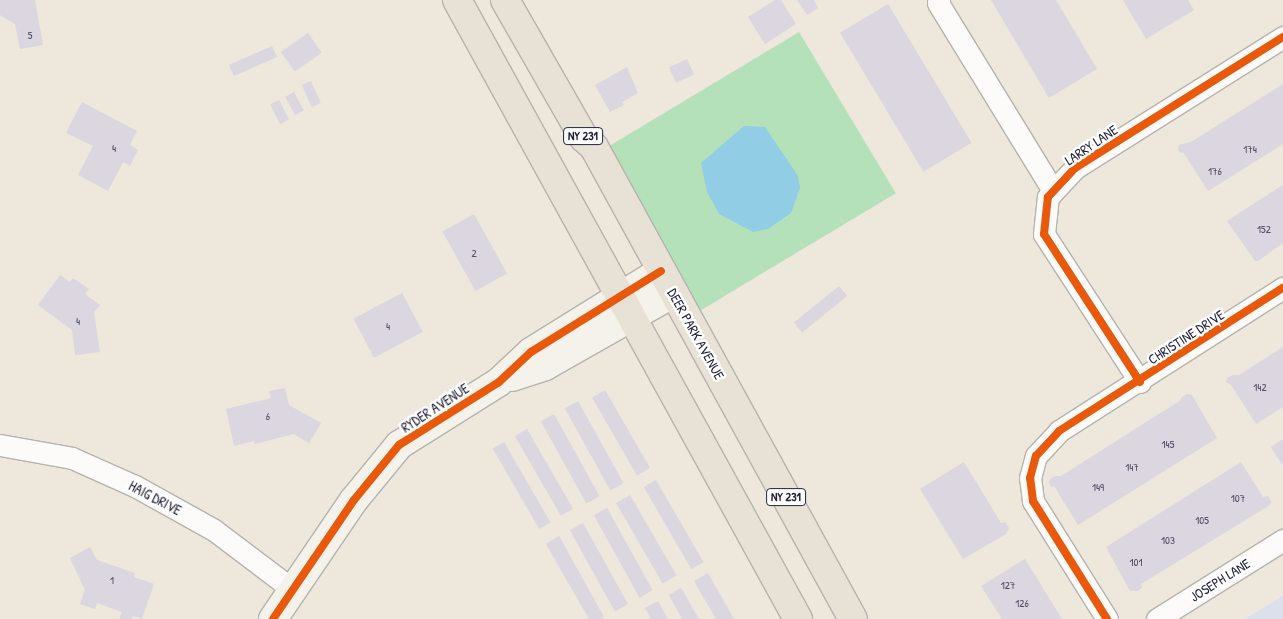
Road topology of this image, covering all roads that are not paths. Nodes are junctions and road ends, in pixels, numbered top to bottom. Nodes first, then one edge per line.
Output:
1 (457, 0) edge
2 (505, 0) edge
3 (939, 0) edge
4 (1283, 37) edge
5 (1053, 192) junction
6 (668, 282) junction
7 (1283, 288) edge
8 (627, 306) junction
9 (1140, 382) junction
10 (0, 445) edge
11 (1283, 540) edge
12 (292, 589) junction
13 (273, 619) edge
14 (798, 619) edge
15 (853, 619) edge
16 (1107, 619) edge
17 (1157, 619) edge

1 - 8 main road
2 - 6 main road, DEER PARK AVENUE / NY 231
3 - 5 street
4 - 5 street, LARRY LANE
5 - 9 street, LARRY LANE
6 - 8 street, RYDER AVENUE
6 - 15 main road, DEER PARK AVENUE / NY 231
7 - 9 street, CHRISTINE DRIVE
8 - 12 street, RYDER AVENUE
8 - 14 main road
9 - 16 street, CHRISTINE DRIVE
10 - 12 street, HAIG DRIVE
11 - 17 street, JOSEPH LANE
12 - 13 street, RYDER AVENUE

